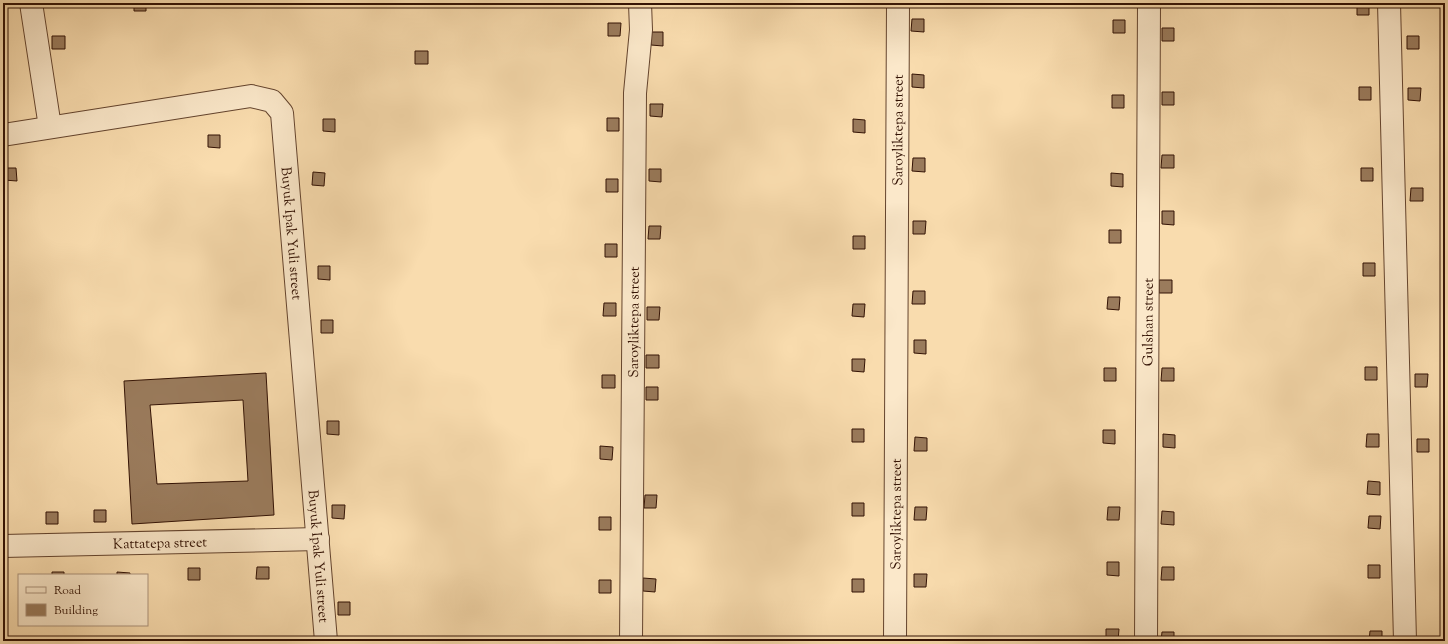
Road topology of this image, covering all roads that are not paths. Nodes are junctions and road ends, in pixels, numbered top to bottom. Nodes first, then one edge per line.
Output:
1 (31, 3) edge
2 (640, 3) edge
3 (898, 3) edge
4 (1149, 3) edge
5 (1389, 3) edge
6 (50, 127) junction
7 (3, 135) edge
8 (318, 539) junction
9 (3, 546) edge
10 (326, 641) edge
11 (631, 641) edge
12 (895, 641) edge
13 (1146, 641) edge
14 (1405, 641) edge

1 - 6 street
2 - 11 street, Saroyliktepa street
3 - 12 street, Saroyliktepa street
4 - 13 street, Gulshan street
5 - 14 street
6 - 7 street, Buyuk Ipak Yuli street
6 - 8 street, Buyuk Ipak Yuli street
8 - 9 street, Kattatepa street
8 - 10 street, Buyuk Ipak Yuli street

